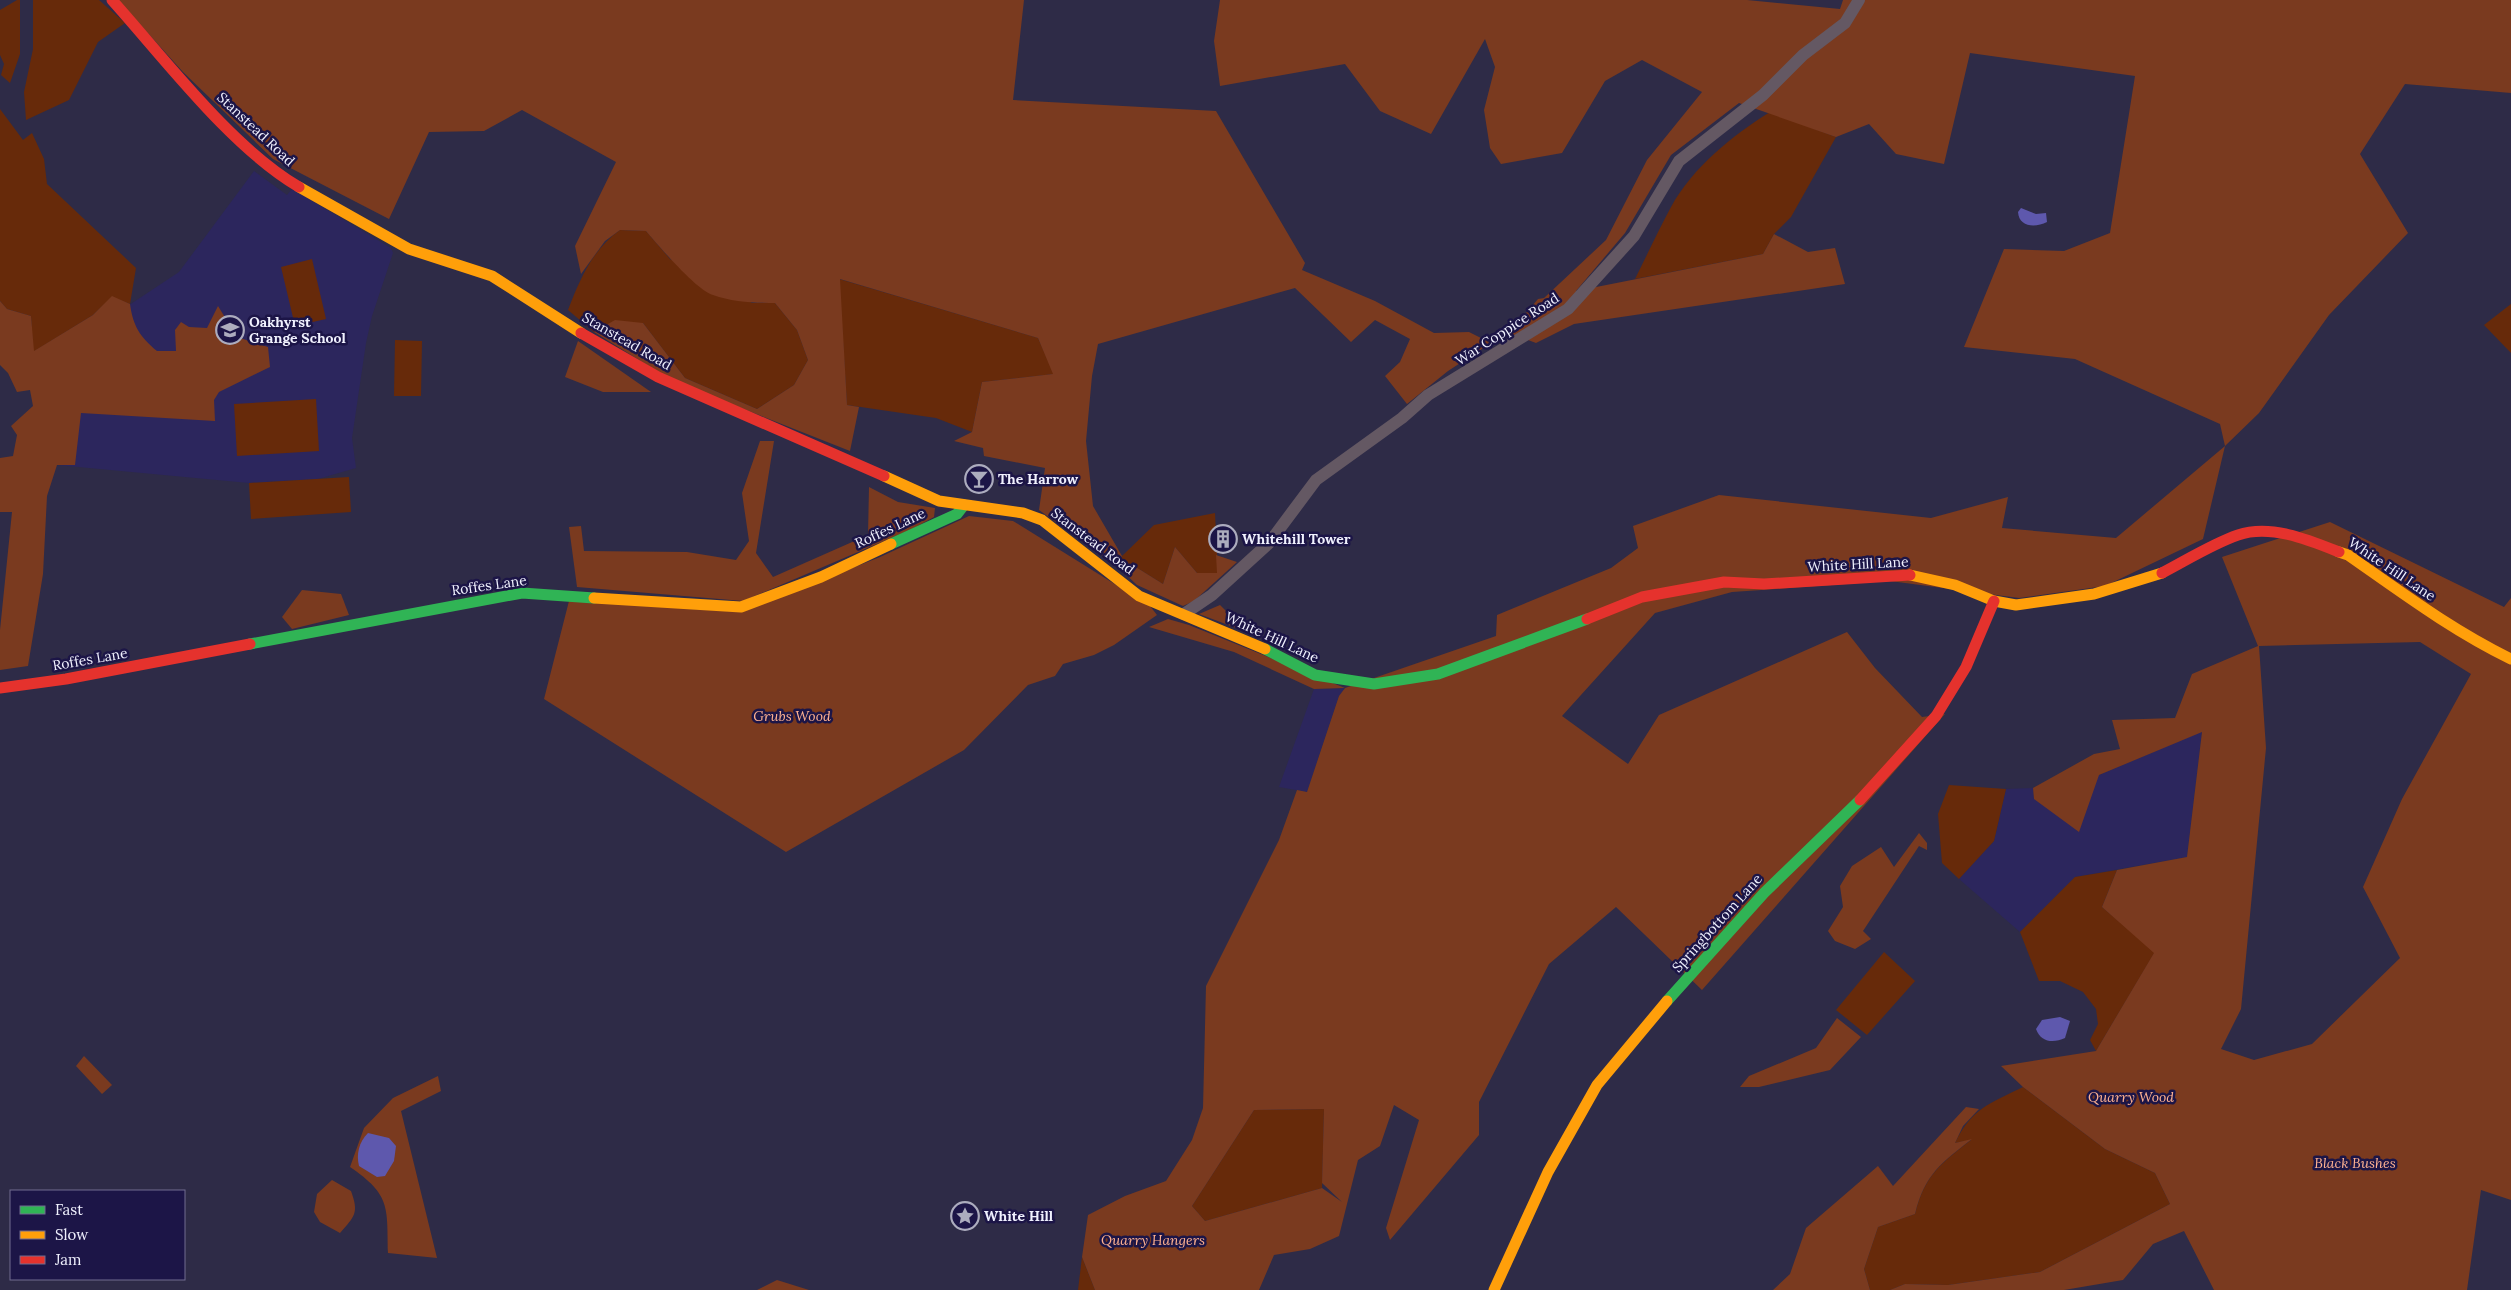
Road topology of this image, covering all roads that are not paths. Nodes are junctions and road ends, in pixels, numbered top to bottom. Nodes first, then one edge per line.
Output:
1 (112, 0) edge
2 (1859, 0) edge
3 (964, 505) junction
4 (1994, 601) junction
5 (1184, 614) junction
6 (2511, 659) edge
7 (0, 688) edge
8 (1494, 1290) edge

1 - 3 street, Stanstead Road
2 - 5 street, War Coppice Road
3 - 5 street, Stanstead Road
3 - 7 street, Roffes Lane
4 - 5 street, White Hill Lane
4 - 6 street, White Hill Lane
4 - 8 street, Springbottom Lane

